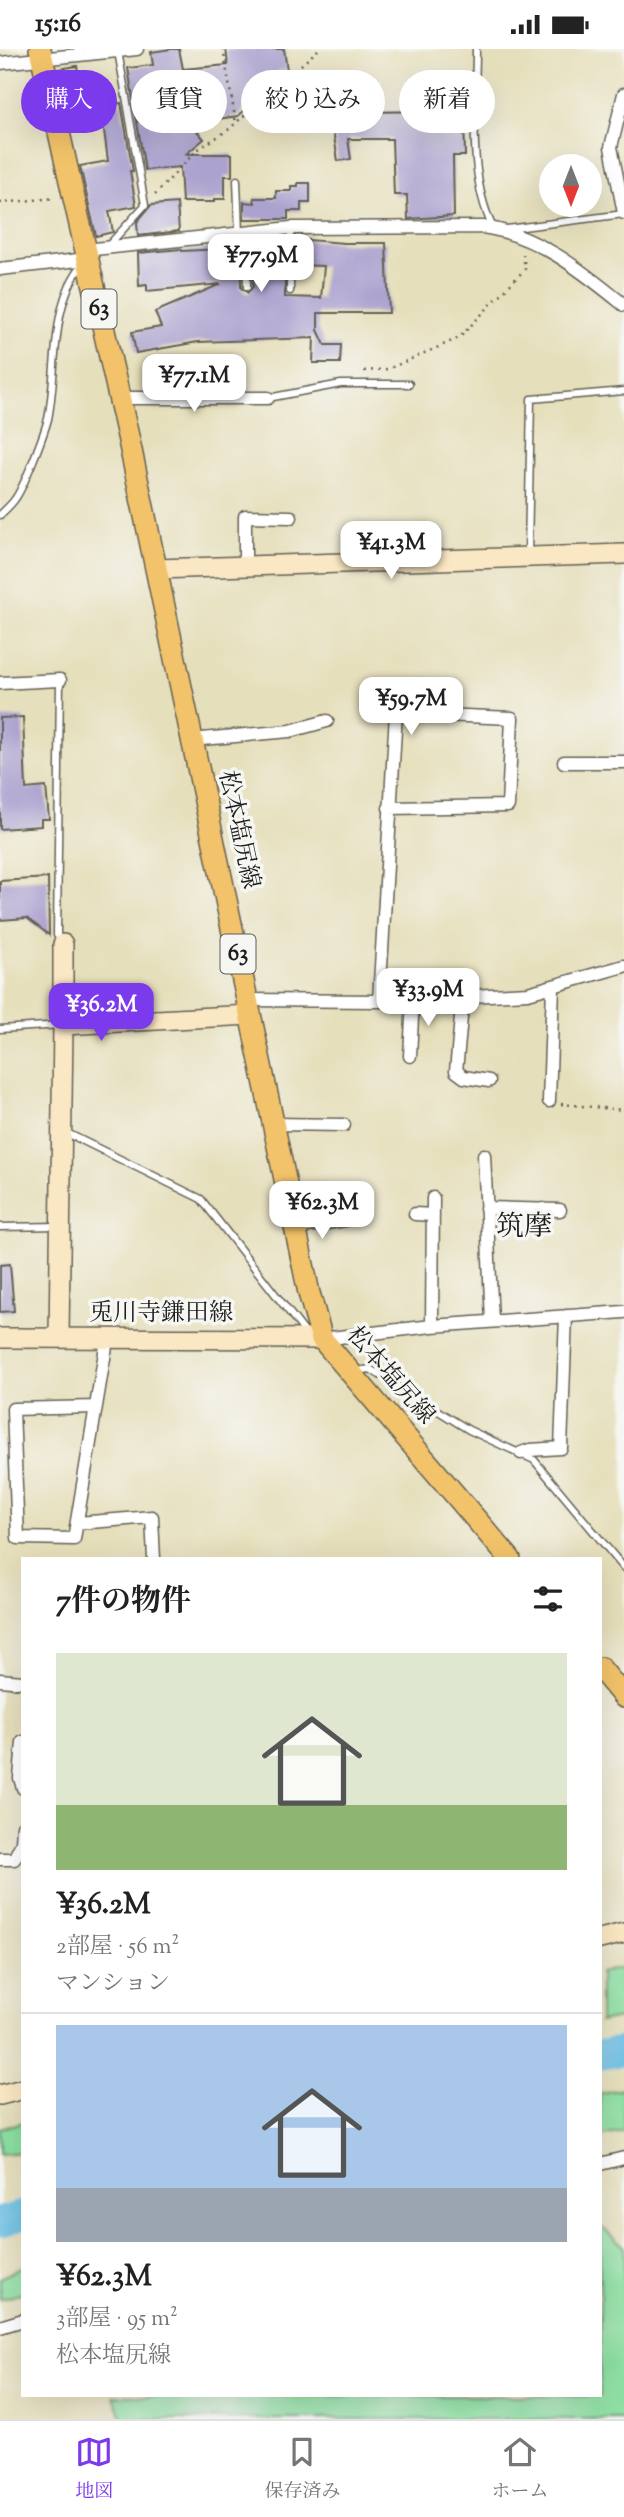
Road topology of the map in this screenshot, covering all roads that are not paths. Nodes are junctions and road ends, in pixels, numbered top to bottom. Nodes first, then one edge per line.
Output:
1 (138, 49) edge
2 (476, 49) edge
3 (118, 51) junction
4 (41, 54) edge
5 (0, 63) edge
6 (624, 94) edge
7 (237, 180) dead end
8 (624, 215) edge
9 (291, 228) junction
10 (497, 229) junction
11 (243, 234) junction
12 (107, 248) junction
13 (86, 254) junction
14 (0, 269) edge
15 (247, 287) dead end
16 (290, 291) dead end
17 (624, 305) edge
18 (409, 384) dead end
19 (624, 391) edge
20 (120, 398) junction
21 (268, 398) joint
22 (0, 515) edge
23 (291, 517) dead end
24 (624, 554) edge
25 (527, 556) junction
26 (245, 566) junction
27 (156, 569) junction
28 (60, 680) joint
29 (0, 683) edge
30 (327, 721) dead end
31 (191, 740) junction
32 (564, 762) dead end
33 (624, 762) edge
34 (390, 808) junction
35 (64, 944) joint
36 (624, 966) edge
37 (553, 987) junction
38 (463, 996) junction
39 (413, 999) junction
40 (379, 1001) junction
41 (248, 1008) junction
42 (63, 1025) junction
43 (0, 1029) edge
44 (410, 1056) dead end
45 (489, 1081) dead end
46 (549, 1101) road end
47 (273, 1124) junction
48 (344, 1125) dead end
49 (62, 1131) junction
50 (484, 1155) dead end
51 (433, 1198) dead end
52 (486, 1208) junction
53 (543, 1209) junction
54 (560, 1210) dead end
55 (415, 1214) dead end
56 (433, 1215) junction
57 (345, 1220) dead end
58 (543, 1225) dead end
59 (61, 1226) junction
60 (0, 1227) edge
61 (295, 1229) junction
62 (624, 1312) edge
63 (566, 1316) junction
64 (492, 1321) junction
65 (432, 1325) junction
66 (59, 1337) junction
67 (0, 1338) edge
68 (316, 1339) junction
69 (107, 1340) junction
70 (351, 1372) junction
71 (96, 1407) junction
72 (521, 1453) junction
73 (78, 1523) junction
74 (154, 1557) edge
75 (508, 1557) edge
76 (624, 1568) edge
77 (602, 1670) edge
78 (0, 1680) edge
79 (21, 1682) edge
80 (624, 1696) edge
81 (21, 1845) edge
82 (0, 1859) edge
83 (624, 1933) edge
84 (602, 1938) edge
85 (21, 2090) edge
86 (0, 2095) edge
87 (624, 2158) edge
88 (602, 2164) edge
89 (21, 2321) edge
90 (0, 2327) edge

1 - 3 street
2 - 10 lane
3 - 4 street
3 - 12 lane
4 - 5 street
4 - 13 main road, 松本塩尻線 / 63
6 - 8 street
7 - 11 lane
8 - 10 lane
9 - 10 street
9 - 11 street
9 - 16 lane
10 - 17 street
11 - 12 street
11 - 15 lane
12 - 13 street
13 - 14 street
13 - 20 main road, 松本塩尻線 / 63
13 - 22 lane
18 - 21 lane
19 - 25 lane
20 - 21 street
20 - 27 main road, 松本塩尻線 / 63
23 - 26 street
24 - 25 main road
25 - 26 main road
26 - 27 main road
27 - 31 main road, 松本塩尻線 / 63
28 - 29 street
28 - 35 lane
30 - 31 street
31 - 41 main road, 松本塩尻線 / 63
32 - 33 street
34 - 34 street
34 - 40 street
35 - 42 main road
36 - 37 street
37 - 38 street
37 - 46 street
38 - 39 street
38 - 45 street
39 - 40 street
39 - 44 street
40 - 41 street
41 - 42 main road
41 - 47 main road, 松本塩尻線 / 63
42 - 43 lane
42 - 49 main road
47 - 48 street
47 - 61 main road, 松本塩尻線 / 63
49 - 59 main road
49 - 68 lane
50 - 52 street
51 - 56 street
52 - 53 street
52 - 64 street
53 - 54 street
53 - 58 street
55 - 56 street
56 - 65 street
57 - 61 street
59 - 60 lane
59 - 66 main road
61 - 68 main road, 松本塩尻線 / 63
62 - 63 street
63 - 64 street
63 - 72 street
64 - 65 street
65 - 68 street
66 - 67 main road, 兎川寺鎌田線
66 - 69 main road, 兎川寺鎌田線
68 - 69 main road, 兎川寺鎌田線
68 - 70 main road, 松本塩尻線 / 63
69 - 71 street
70 - 72 lane
70 - 75 main road, 松本塩尻線 / 63
71 - 73 street
71 - 73 street
72 - 76 lane
73 - 74 street
77 - 80 main road
78 - 79 street
81 - 82 street
83 - 84 main road
85 - 86 main road
87 - 88 street
89 - 90 street

